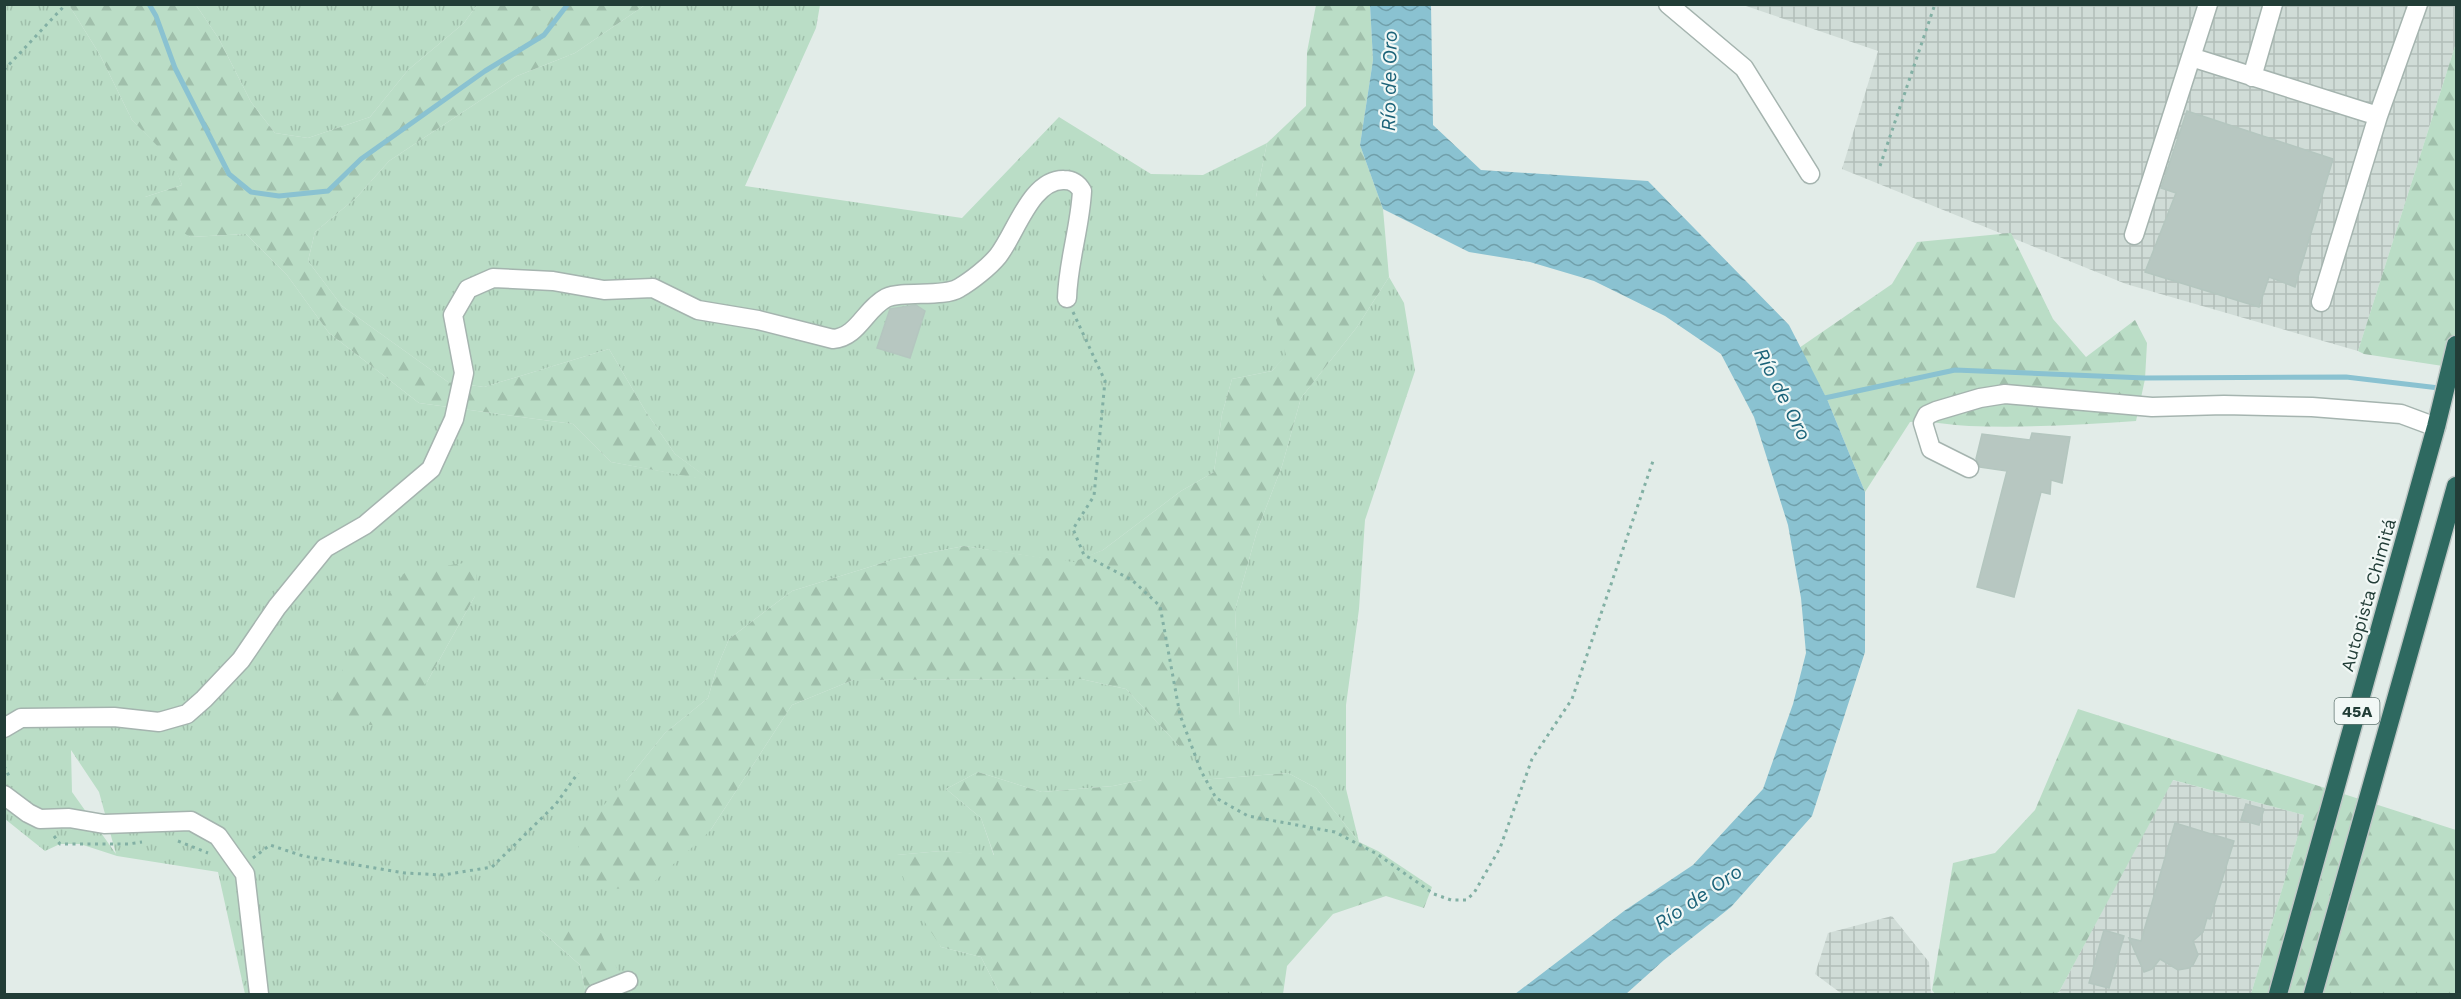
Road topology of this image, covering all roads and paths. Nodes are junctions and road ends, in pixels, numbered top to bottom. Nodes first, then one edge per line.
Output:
1 (66, 4) edge
2 (1668, 4) edge
3 (1935, 4) edge
4 (2208, 4) edge
5 (2273, 4) edge
6 (2418, 4) edge
7 (2191, 57) junction
8 (4, 70) edge
9 (2252, 77) junction
10 (2378, 116) junction
11 (1880, 166) dead end
12 (1810, 174) dead end
13 (2134, 235) dead end
14 (1067, 298) joint
15 (2320, 302) dead end
16 (2457, 345) edge
17 (2436, 427) junction
18 (1654, 458) dead end
19 (1969, 468) dead end
20 (2457, 486) edge
21 (4, 728) edge
22 (4, 766) edge
23 (578, 773) dead end
24 (9, 789) edge
25 (40, 819) junction
26 (148, 841) dead end
27 (174, 841) dead end
28 (236, 861) junction
29 (628, 981) dead end
30 (259, 994) edge
31 (595, 994) edge
32 (2278, 994) edge
33 (2313, 994) edge

1 - 8 path
2 - 12 lane
3 - 11 path
4 - 7 lane
5 - 9 lane
6 - 10 lane
7 - 9 lane
7 - 13 lane
9 - 10 lane
10 - 15 lane
14 - 18 path
14 - 21 lane
16 - 17 highway, Autopista Chimitá / 45A
17 - 19 lane
17 - 32 highway, Autopista Chimitá / 45A
20 - 33 highway, 45A
22 - 24 path
23 - 28 path
24 - 25 lane
25 - 26 path
25 - 28 lane
27 - 28 path
28 - 30 lane
29 - 31 lane

